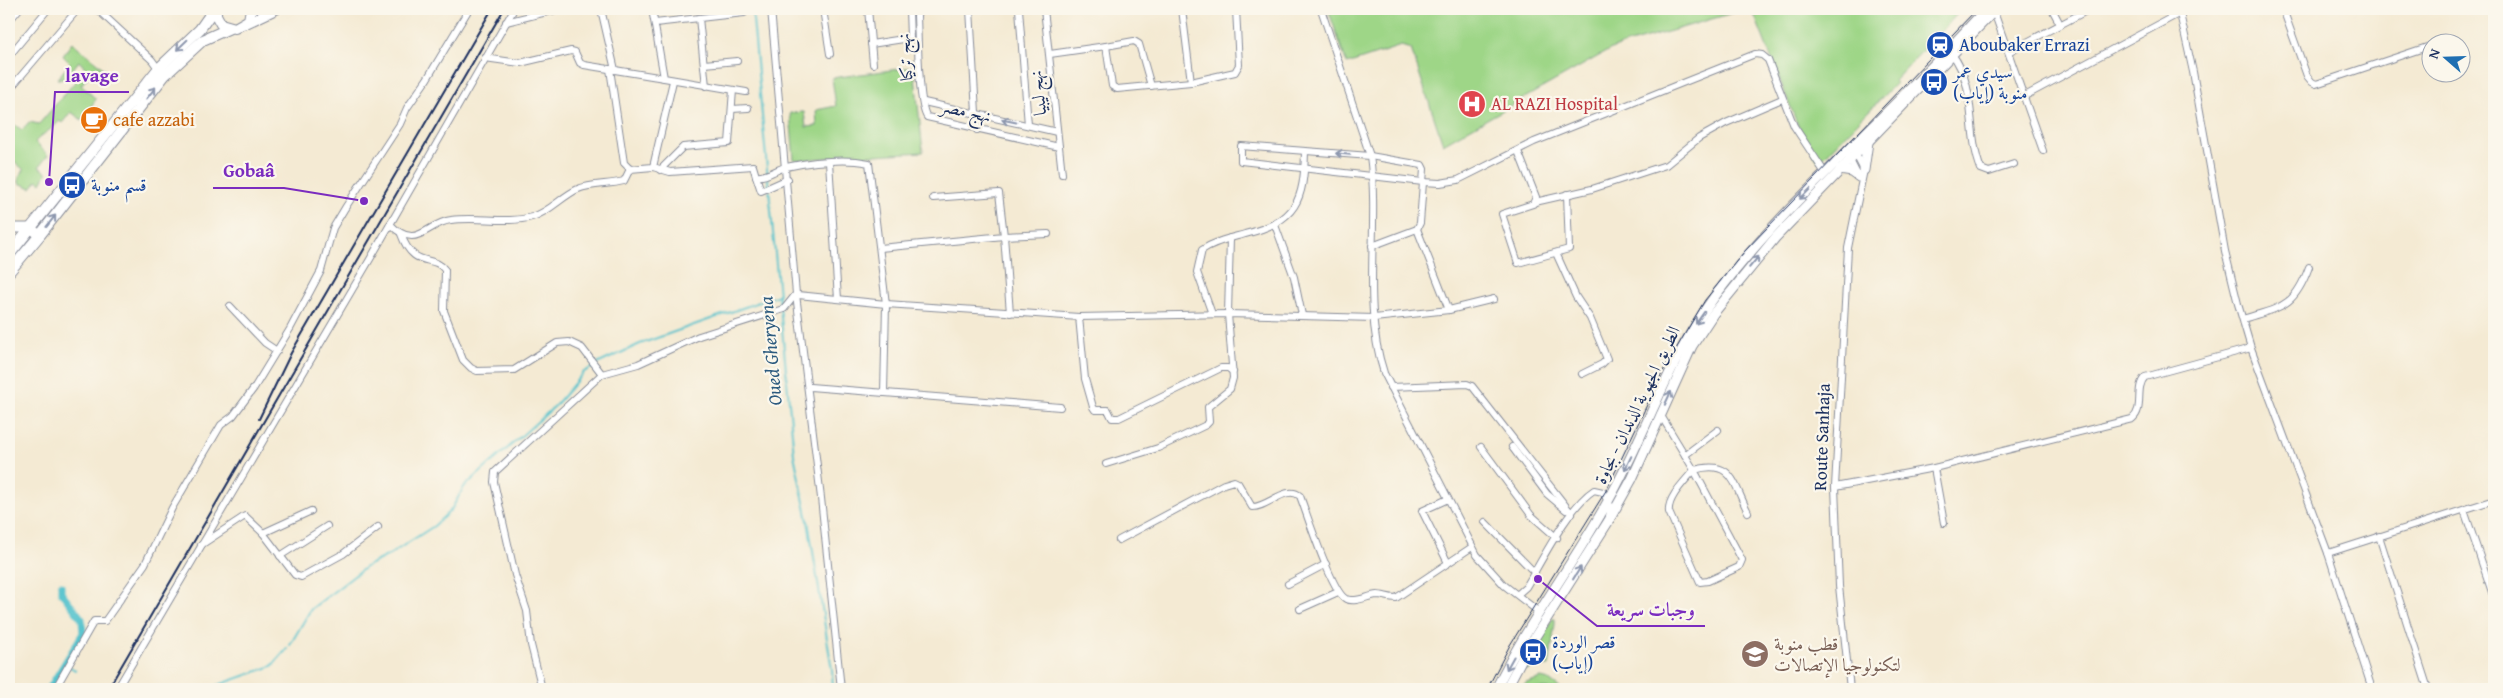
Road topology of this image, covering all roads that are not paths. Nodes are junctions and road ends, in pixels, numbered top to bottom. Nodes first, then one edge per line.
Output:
1 (19, 9) edge
2 (48, 9) edge
3 (78, 9) edge
4 (97, 9) edge
5 (215, 9) edge
6 (251, 9) edge
7 (277, 9) edge
8 (469, 9) edge
9 (514, 9) edge
10 (559, 9) edge
11 (601, 9) edge
12 (652, 9) edge
13 (772, 9) edge
14 (824, 9) edge
15 (868, 9) edge
16 (909, 9) edge
17 (970, 9) edge
18 (1019, 9) edge
19 (1044, 9) edge
20 (1182, 9) edge
21 (1236, 9) edge
22 (1321, 9) edge
23 (1992, 9) edge
24 (2052, 9) edge
25 (2090, 9) edge
26 (2283, 9) edge
27 (921, 10) edge
28 (2179, 11) edge
29 (744, 13) dead end
30 (700, 18) junction
31 (9, 21) edge
32 (506, 22) junction
33 (655, 23) junction
34 (245, 24) junction
35 (2060, 24) junction
36 (230, 28) junction
37 (871, 44) junction
38 (1106, 46) junction
39 (2420, 49) edge
40 (2010, 51) junction
41 (830, 54) dead end
42 (1050, 54) junction
43 (1952, 54) junction
44 (9, 56) edge
45 (485, 58) junction
46 (737, 61) dead end
47 (704, 64) junction
48 (873, 64) dead end
49 (613, 70) junction
50 (161, 72) junction
51 (664, 78) junction
52 (673, 81) junction
53 (1190, 82) junction
54 (706, 86) junction
55 (1151, 86) junction
56 (9, 90) edge
57 (733, 90) junction
58 (746, 92) dead end
59 (2025, 96) junction
60 (1782, 99) junction
61 (924, 102) junction
62 (748, 108) dead end
63 (732, 109) junction
64 (977, 114) junction
65 (1028, 125) junction
66 (977, 130) junction
67 (1057, 132) junction
68 (1868, 142) junction
69 (1059, 147) junction
70 (1305, 151) junction
71 (1518, 151) junction
72 (2044, 151) dead end
73 (1851, 153) junction
74 (1370, 156) junction
75 (830, 162) junction
76 (2014, 164) dead end
77 (653, 167) junction
78 (785, 167) junction
79 (1304, 167) junction
80 (630, 169) junction
81 (660, 170) junction
82 (1840, 170) junction
83 (1825, 173) junction
84 (1861, 173) junction
85 (1062, 174) dead end
86 (1372, 175) junction
87 (759, 176) junction
88 (788, 179) junction
89 (1423, 182) junction
90 (1567, 194) junction
91 (933, 198) dead end
92 (1535, 202) junction
93 (390, 224) junction
94 (1275, 225) junction
95 (9, 228) edge
96 (30, 228) junction
97 (1417, 228) junction
98 (401, 234) junction
99 (1048, 234) dead end
100 (40, 235) junction
101 (1004, 236) junction
102 (1230, 238) junction
103 (1372, 246) junction
104 (880, 248) junction
105 (1556, 253) junction
106 (9, 255) edge
107 (2309, 267) dead end
108 (9, 272) edge
109 (797, 295) junction
110 (838, 299) junction
111 (1494, 299) dead end
112 (886, 304) junction
113 (230, 306) dead end
114 (1449, 310) junction
115 (1010, 313) junction
116 (1212, 314) junction
117 (1228, 314) junction
118 (1302, 315) junction
119 (1079, 317) junction
120 (1374, 318) junction
121 (2243, 319) junction
122 (2251, 348) junction
123 (277, 351) junction
124 (1233, 372) junction
125 (602, 374) junction
126 (1582, 374) dead end
127 (810, 387) dead end
128 (1391, 387) junction
129 (884, 393) junction
130 (1060, 407) dead end
131 (1660, 414) junction
132 (1718, 430) dead end
133 (1480, 447) dead end
134 (1512, 447) dead end
135 (1685, 455) junction
136 (1106, 464) dead end
137 (1934, 468) junction
138 (1694, 470) junction
139 (1835, 487) junction
140 (1448, 499) junction
141 (2494, 500) edge
142 (1608, 502) junction
143 (2464, 510) junction
144 (311, 511) dead end
145 (1571, 512) junction
146 (1748, 512) dead end
147 (1485, 522) dead end
148 (1608, 522) junction
149 (1944, 524) dead end
150 (327, 526) dead end
151 (378, 527) dead end
152 (263, 533) junction
153 (2379, 536) junction
154 (1556, 538) junction
155 (1119, 540) dead end
156 (198, 548) junction
157 (1472, 548) junction
158 (2328, 553) junction
159 (280, 556) junction
160 (1448, 563) junction
161 (1326, 564) junction
162 (1535, 573) junction
163 (1288, 584) dead end
164 (1338, 592) junction
165 (1518, 594) junction
166 (2494, 598) edge
167 (1300, 609) dead end
168 (1543, 615) junction
169 (55, 689) edge
170 (117, 689) edge
171 (542, 689) edge
172 (841, 689) edge
173 (1496, 689) edge
174 (1506, 689) edge
175 (1850, 689) edge
176 (2372, 689) edge
177 (2428, 689) edge

1 - 31 street
2 - 44 street
3 - 56 street
4 - 50 street
5 - 36 main road
5 -> 50 main road
6 - 34 main road
7 - 34 main road
8 - 123 street
9 - 32 street
10 - 32 street
11 - 49 street
12 - 33 street
13 - 78 street
14 - 41 street
15 - 37 street
16 - 37 street
17 - 64 street
18 - 65 street
19 - 42 street, نهج ليبيا
20 - 53 street
21 - 53 street
22 - 74 street
23 - 40 street
23 - 43 main road, الطريق الجهوية الدندان - بجاوة
23 - 73 main road, الطريق الجهوية الدندان - بجاوة
24 - 35 street
25 - 35 street
26 - 39 street
27 - 61 street, نهج تركيا
28 - 59 street
28 - 121 street
29 - 30 street
30 - 33 street
30 - 47 street
32 - 45 street
33 - 51 street
34 - 36 main road
35 - 40 street
36 - 50 main road
37 - 48 street
38 - 42 street
38 - 55 street
38 - 55 street
40 - 59 street
42 - 67 street, نهج ليبيا
43 - 68 main road, الطريق الجهوية الدندان - بجاوة
43 - 76 street
45 - 49 street
45 - 93 street
46 - 47 street
47 - 54 street
49 - 51 street
49 - 80 street
50 - 96 main road
100 -> 50 main road
51 - 52 street
52 - 54 street
52 - 77 street
53 - 55 street
54 - 57 street
57 - 58 street
57 - 63 street
59 - 72 street
60 - 71 street
60 - 83 street
60 - 90 street
61 - 64 street, نهج مصر
61 - 66 street, نهج مصر
62 - 63 street
63 - 81 street
65 -> 64 street, نهج مصر
64 - 66 street
65 - 67 street, نهج مصر
66 - 69 street, نهج مصر
67 - 69 street, نهج ليبيا
68 - 73 main road, الطريق الجهوية الدندان - بجاوة
68 - 84 main road
69 - 85 street, نهج ليبيا
74 -> 70 street
70 - 79 street
70 - 79 street
71 - 89 street
71 - 92 street
73 - 82 main road, الطريق الجهوية الدندان - بجاوة
73 - 83 main road, الطريق الجهوية الدندان - بجاوة
73 - 84 street
74 - 86 street
74 - 89 street
75 - 78 street
75 - 104 street
75 - 110 street
77 - 80 street
77 - 81 street
78 - 87 street
78 - 88 street
79 - 86 street
79 - 94 street
80 - 98 street
81 - 87 street
82 - 84 main road
131 -> 82 main road, الطريق الجهوية الدندان - بجاوة
83 -> 142 main road, الطريق الجهوية الدندان - بجاوة
84 - 139 street, Route Sanhaja
86 - 89 street
86 - 103 street
87 - 88 street
88 - 109 street
89 - 97 street
90 - 92 street
90 - 105 street
91 - 101 street
92 - 105 street
93 - 98 street
93 - 156 street
94 - 102 street
94 - 118 street
95 - 96 main road
96 - 100 main road
96 - 106 main road
97 - 103 street
97 - 114 street
98 - 125 street
99 - 101 street
100 - 108 main road
101 - 104 street
101 - 115 street
102 - 116 street
102 - 117 street
103 - 120 street
104 - 112 street
105 - 126 street
107 - 121 street
109 - 110 street
109 - 125 street
109 - 172 street
110 - 112 street
111 - 114 street
112 - 115 street
112 - 129 street
113 - 123 street
114 - 120 street
115 - 119 street
116 - 117 street
116 - 119 street
117 - 118 street
117 - 124 street
118 - 120 street
119 - 124 street
120 - 128 street
121 - 122 street
122 - 137 street
122 - 158 street
123 - 169 street
124 - 136 street
125 - 171 street
127 - 129 street
128 - 140 street
128 - 145 street
129 - 130 street
131 - 135 street
131 - 148 main road, الطريق الجهوية الدندان - بجاوة
132 - 135 street
133 - 154 street
134 - 145 street
135 - 138 street
137 - 139 street
137 - 149 street
138 - 138 street
138 - 146 street
139 - 175 street, Route Sanhaja
140 - 157 street
140 - 160 street
141 - 143 street
142 - 145 street
142 - 148 street
142 - 168 main road, الطريق الجهوية الدندان - بجاوة
143 - 153 street
143 - 166 street
144 - 152 street
145 - 154 street
147 - 162 street
168 -> 148 main road, الطريق الجهوية الدندان - بجاوة
150 - 159 street
151 - 159 street
152 - 156 street
152 - 159 street
153 - 158 street
153 - 177 street
154 - 162 street
155 - 161 street
156 - 170 street
157 - 160 street
157 - 165 street
158 - 176 street
160 - 164 street
161 - 163 street
161 - 164 street
162 - 165 street
164 - 167 street
165 - 168 street
168 -> 173 main road, الطريق الجهوية الدندان - بجاوة
168 - 174 main road, الطريق الجهوية الدندان - بجاوة

